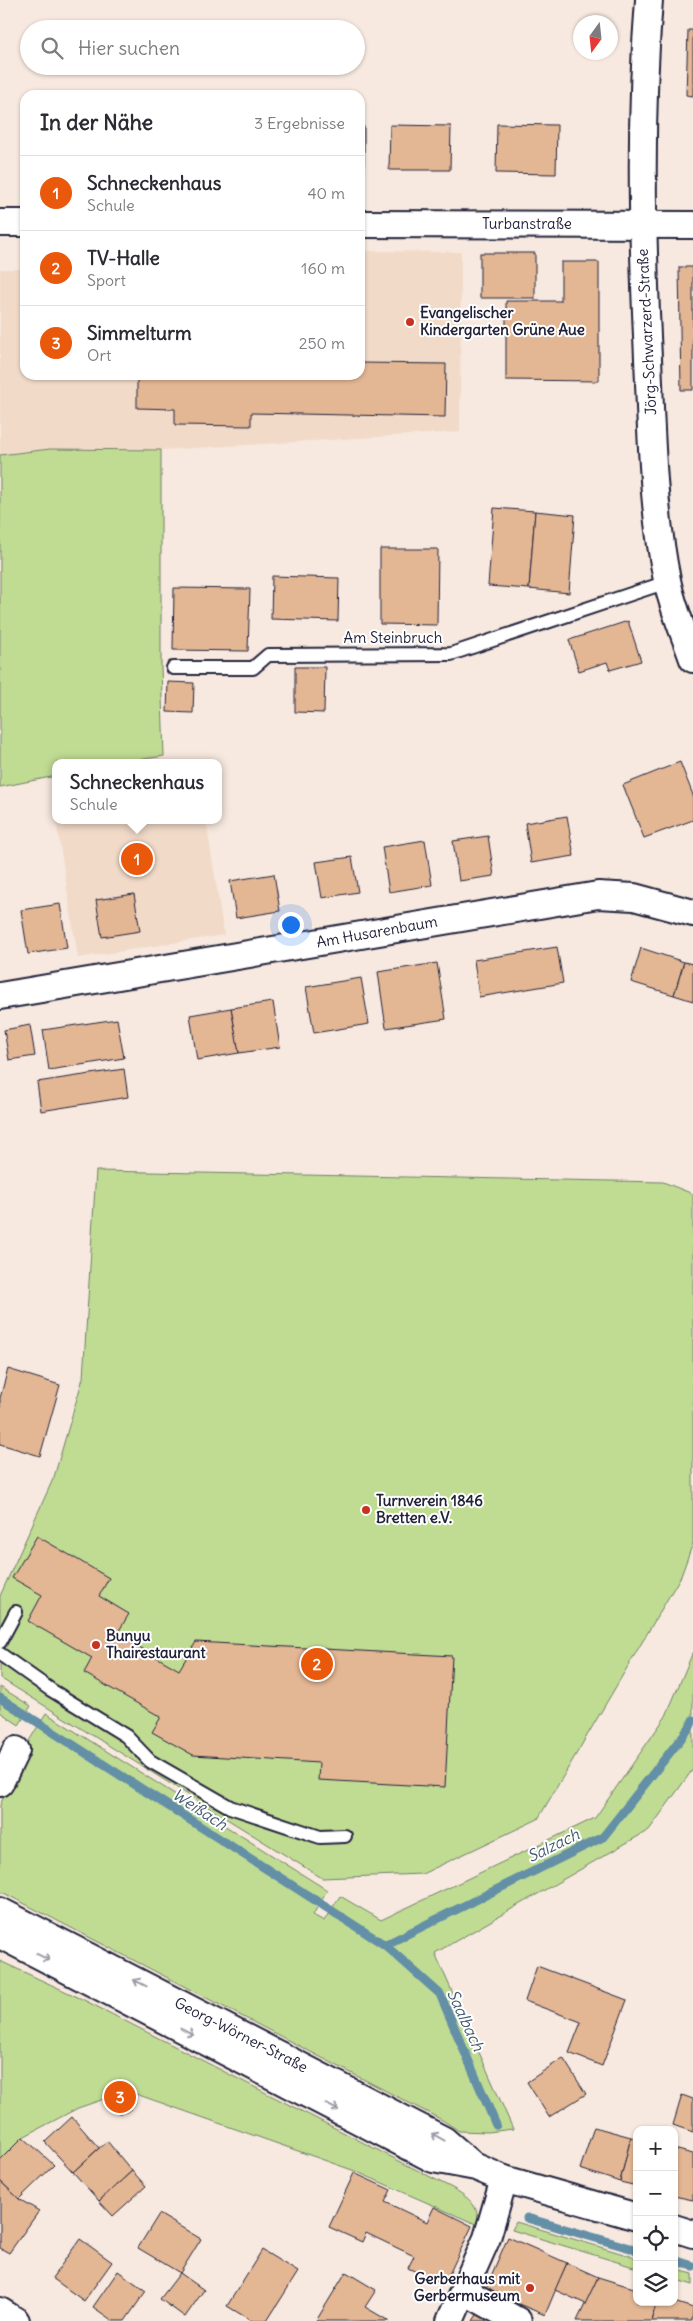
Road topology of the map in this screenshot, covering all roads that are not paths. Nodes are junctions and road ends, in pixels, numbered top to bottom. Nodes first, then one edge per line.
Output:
1 (649, 0) edge
2 (0, 222) edge
3 (20, 223) edge
4 (365, 224) edge
5 (642, 224) junction
6 (693, 225) edge
7 (667, 582) junction
8 (693, 659) edge
9 (173, 668) dead end
10 (693, 913) edge
11 (0, 996) edge
12 (16, 1612) dead end
13 (0, 1642) edge
14 (0, 1654) edge
15 (16, 1750) dead end
16 (0, 1783) edge
17 (345, 1836) dead end
18 (0, 1912) edge
19 (0, 1935) edge
20 (476, 2167) junction
21 (504, 2179) junction
22 (634, 2216) edge
23 (678, 2229) edge
24 (693, 2234) edge
25 (464, 2291) junction
26 (0, 2311) edge
27 (16, 2321) edge
28 (450, 2321) edge
29 (518, 2321) edge

1 - 5 street, Jörg-Schwarzerd-Straße
2 - 3 street
4 - 5 street, Turbanstraße
5 - 6 street, Turbanstraße
5 - 7 street, Jörg-Schwarzerd-Straße
7 - 8 street, Jörg-Schwarzerd-Straße
7 - 9 lane, Am Steinbruch
10 - 11 street, Am Husarenbaum
12 - 13 lane
14 - 17 lane
15 - 16 street
20 -> 18 street, Georg-Wörner-Straße
19 -> 20 street, Georg-Wörner-Straße
20 - 21 street, Georg-Wörner-Straße
21 - 22 street, Georg-Wörner-Straße
21 - 25 street
23 - 24 street
25 - 28 street
25 - 29 street
26 - 27 street

